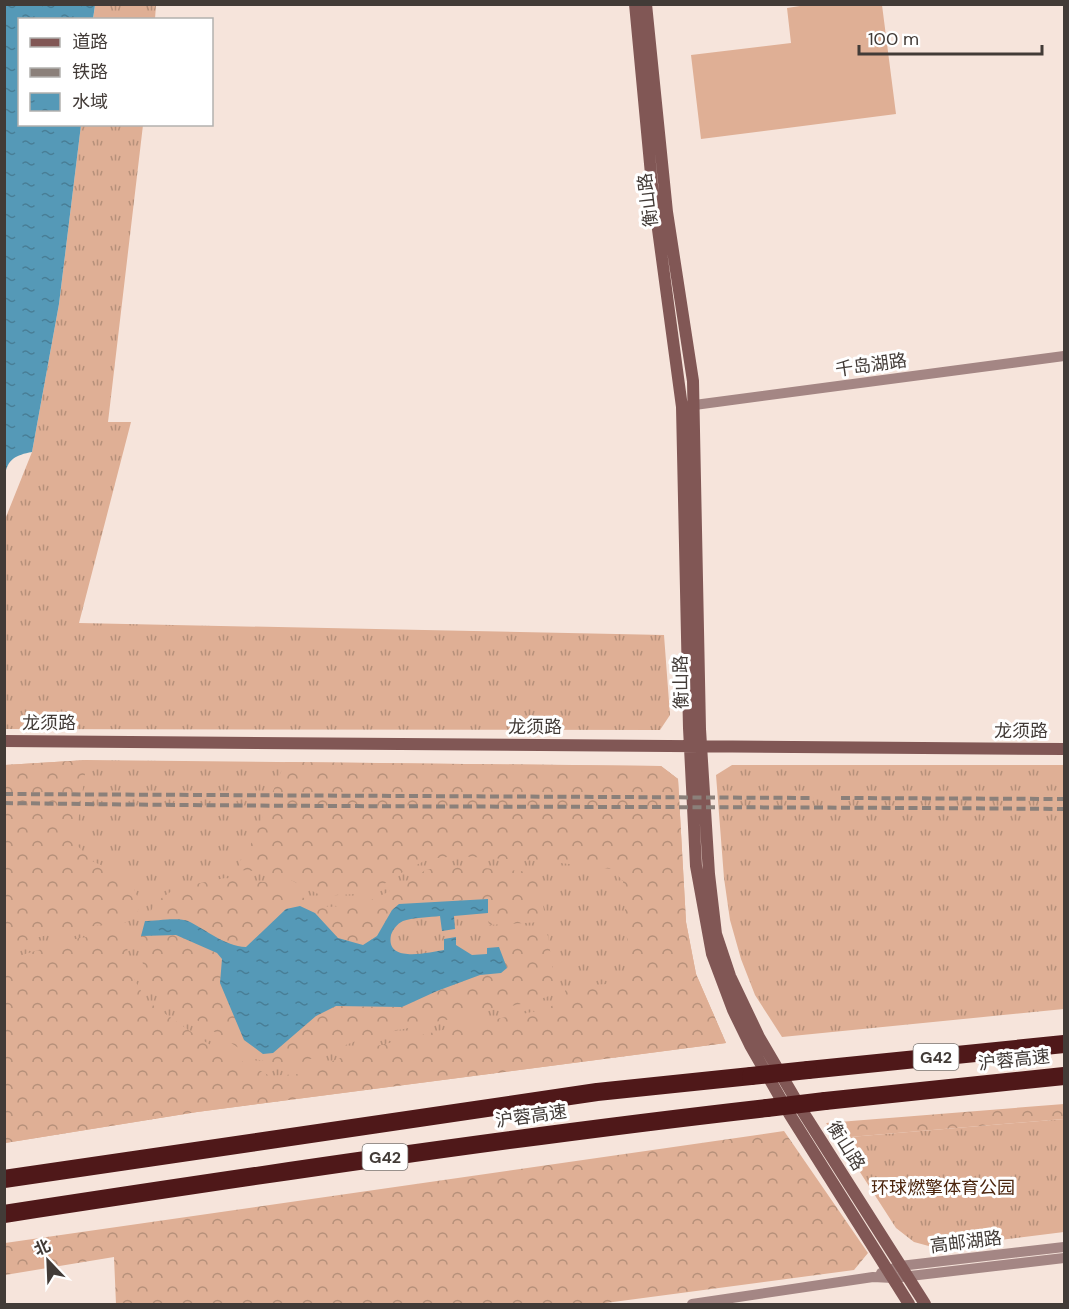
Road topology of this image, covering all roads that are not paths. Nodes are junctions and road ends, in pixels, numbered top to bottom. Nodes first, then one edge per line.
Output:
1 (635, 4) edge
2 (646, 4) edge
3 (1065, 356) edge
4 (687, 406) junction
5 (4, 741) edge
6 (695, 746) junction
7 (1065, 749) edge
8 (1065, 1044) edge
9 (1065, 1076) edge
10 (4, 1179) edge
11 (4, 1214) edge
12 (1065, 1247) edge
13 (1065, 1258) edge
14 (897, 1273) junction
15 (692, 1305) edge
16 (909, 1305) edge
17 (925, 1305) edge

1 - 4 street, 衡山路
2 - 4 street, 衡山路
3 - 4 street, 千岛湖路
4 - 6 street, 衡山路
5 - 6 street, 龙须路
6 - 7 street, 龙须路
6 - 14 street, 衡山路
8 - 10 highway, 沪蓉高速 / G42, bridge
9 - 11 highway, 沪蓉高速 / G42, bridge
12 - 14 street, 高邮湖路
13 - 14 street, 高邮湖路
14 - 15 street, 高邮湖路
14 - 16 street, 衡山路
14 - 17 street, 衡山路

